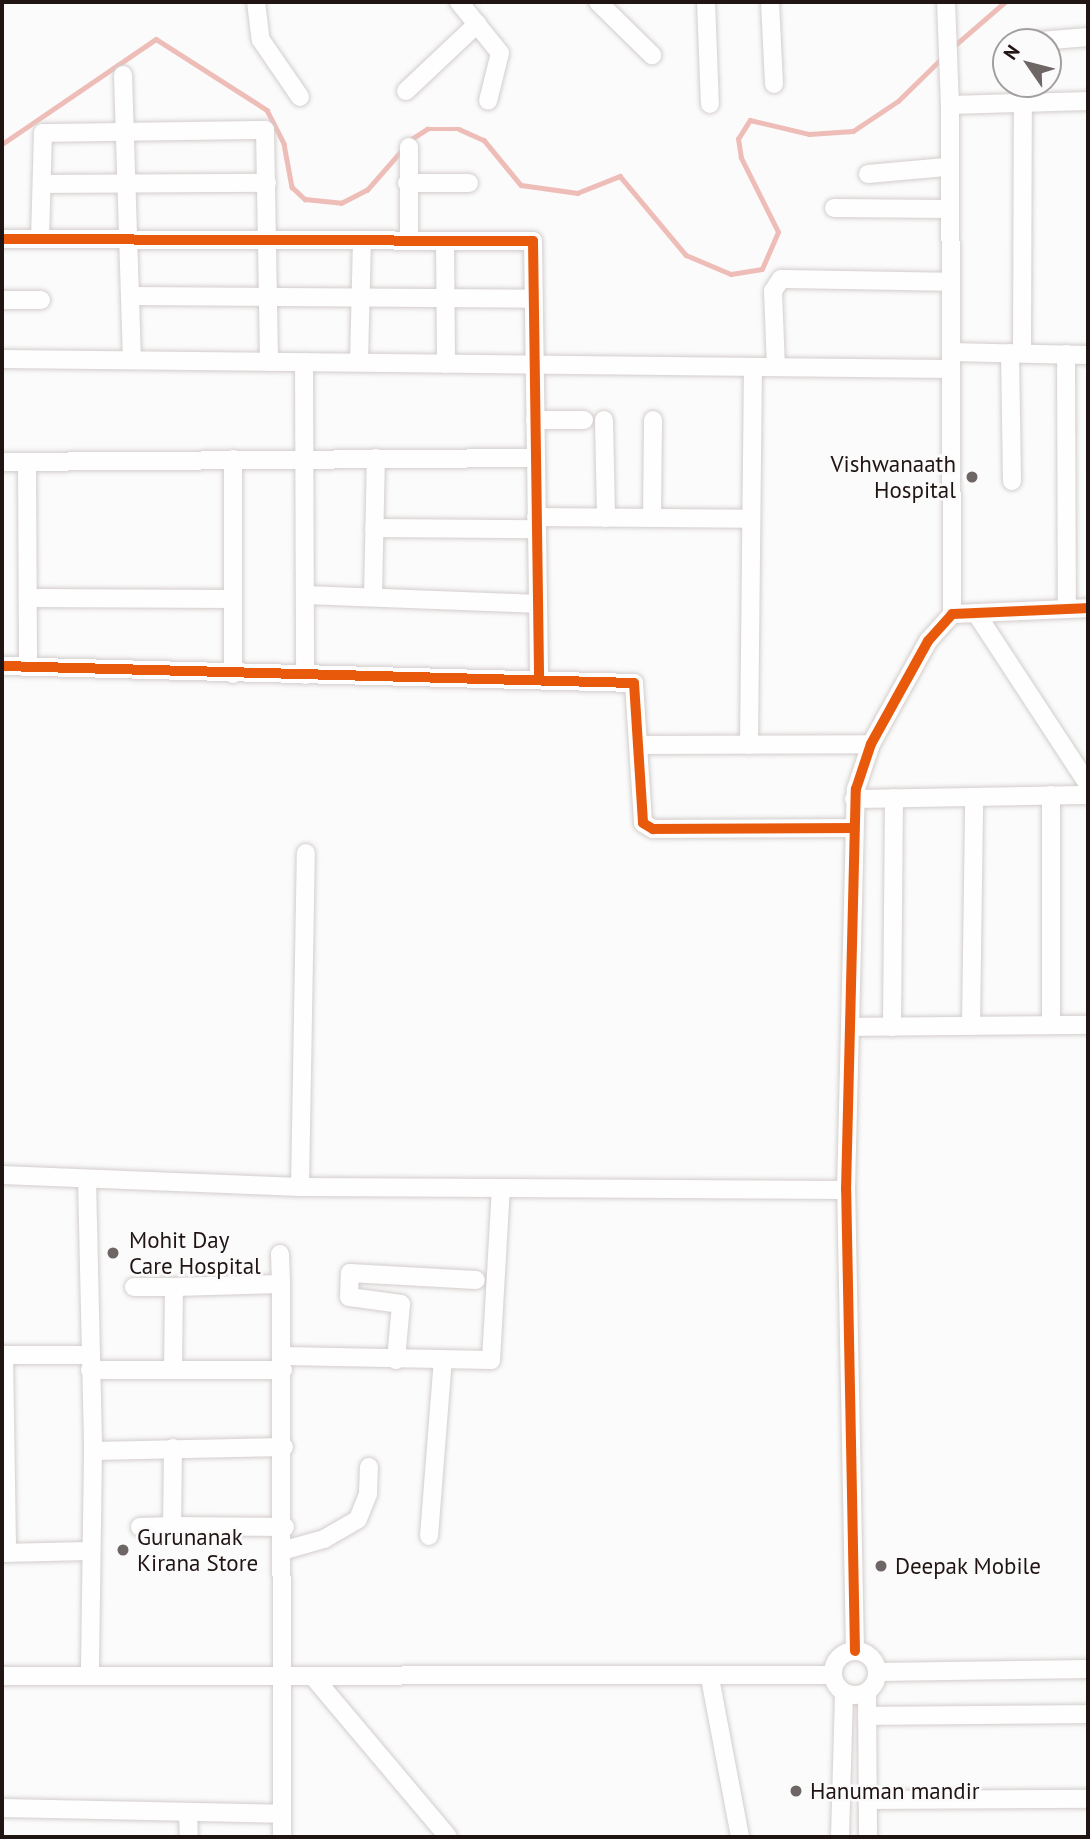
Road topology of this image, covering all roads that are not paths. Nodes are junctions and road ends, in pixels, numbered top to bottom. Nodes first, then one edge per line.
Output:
1 (256, 2) edge
2 (459, 2) edge
3 (598, 2) edge
4 (706, 2) edge
5 (770, 2) edge
6 (946, 2) edge
7 (477, 24) junction
8 (1088, 37) edge
9 (1062, 39) edge
10 (652, 55) dead end
11 (123, 75) dead end
12 (774, 84) dead end
13 (406, 91) dead end
14 (300, 97) dead end
15 (1023, 98) edge
16 (488, 101) dead end
17 (1088, 101) edge
18 (710, 104) dead end
19 (1023, 104) junction
20 (950, 105) junction
21 (125, 132) junction
22 (409, 147) dead end
23 (946, 167) junction
24 (868, 174) dead end
25 (267, 183) junction
26 (407, 183) junction
27 (469, 183) dead end
28 (42, 184) junction
29 (126, 184) junction
30 (834, 208) dead end
31 (947, 209) junction
32 (2, 239) edge
33 (40, 239) junction
34 (128, 239) junction
35 (270, 240) junction
36 (362, 240) junction
37 (409, 240) junction
38 (445, 240) junction
39 (950, 282) junction
40 (130, 296) junction
41 (270, 298) junction
42 (360, 298) junction
43 (446, 299) junction
44 (533, 299) junction
45 (2, 300) edge
46 (41, 300) dead end
47 (1016, 352) junction
48 (1066, 354) junction
49 (1088, 355) edge
50 (2, 359) edge
51 (132, 360) junction
52 (950, 360) junction
53 (269, 362) junction
54 (304, 362) junction
55 (359, 362) junction
56 (446, 364) junction
57 (534, 365) junction
58 (753, 367) junction
59 (776, 367) junction
60 (535, 420) junction
61 (584, 420) dead end
62 (604, 420) dead end
63 (653, 420) dead end
64 (233, 458) junction
65 (305, 458) junction
66 (376, 458) junction
67 (536, 458) junction
68 (2, 462) edge
69 (27, 463) junction
70 (1012, 481) dead end
71 (606, 517) junction
72 (652, 518) junction
73 (750, 519) junction
74 (536, 523) junction
75 (374, 528) junction
76 (305, 595) junction
77 (373, 597) junction
78 (32, 598) junction
79 (232, 599) junction
80 (538, 604) junction
81 (1068, 607) junction
82 (1088, 608) edge
83 (976, 613) junction
84 (952, 614) junction
85 (2, 666) edge
86 (28, 667) junction
87 (233, 674) junction
88 (305, 675) junction
89 (539, 680) junction
90 (749, 744) junction
91 (871, 744) junction
92 (640, 745) junction
93 (1088, 784) edge
94 (1088, 794) edge
95 (1051, 795) junction
96 (974, 797) junction
97 (894, 798) junction
98 (854, 799) junction
99 (852, 828) junction
100 (306, 853) dead end
101 (1088, 1025) edge
102 (971, 1026) junction
103 (1051, 1026) junction
104 (851, 1027) junction
105 (892, 1027) junction
106 (2, 1175) edge
107 (86, 1179) junction
108 (300, 1187) junction
109 (501, 1188) junction
110 (846, 1190) junction
111 (280, 1254) dead end
112 (477, 1280) dead end
113 (281, 1284) junction
114 (134, 1287) dead end
115 (174, 1287) junction
116 (3, 1355) edge
117 (396, 1360) junction
118 (443, 1360) junction
119 (90, 1363) junction
120 (283, 1363) junction
121 (173, 1369) junction
122 (284, 1447) junction
123 (173, 1448) junction
124 (93, 1451) junction
125 (369, 1467) dead end
126 (5, 1477) edge
127 (172, 1526) junction
128 (140, 1527) dead end
129 (285, 1527) junction
130 (429, 1536) dead end
131 (285, 1550) junction
132 (89, 1551) junction
133 (5, 1553) edge
134 (855, 1651) junction
135 (1088, 1669) edge
136 (877, 1672) junction
137 (90, 1675) junction
138 (833, 1675) junction
139 (2, 1676) edge
140 (278, 1677) junction
141 (710, 1678) junction
142 (316, 1680) junction
143 (867, 1692) junction
144 (844, 1693) junction
145 (1088, 1714) edge
146 (867, 1716) junction
147 (1088, 1799) edge
148 (868, 1800) junction
149 (2, 1808) edge
150 (188, 1813) junction
151 (282, 1814) junction
152 (189, 1837) edge
153 (282, 1837) edge
154 (448, 1837) edge
155 (740, 1837) edge
156 (840, 1837) edge
157 (868, 1837) edge

1 - 14 street
2 - 7 street
3 - 10 street
4 - 18 street
5 - 12 street
6 - 20 street
7 - 13 street
7 - 16 street
8 - 9 street
11 - 21 street
15 - 19 street
17 - 19 street
19 - 20 street
19 - 47 street
20 - 23 street
21 - 25 street
21 - 28 street
21 - 29 street
22 - 26 street
23 - 24 street
23 - 31 street
25 - 29 street
25 - 35 street
26 - 27 street
26 - 37 street
28 - 29 street
28 - 33 street
29 - 34 street
30 - 31 street
31 - 39 street
32 - 33 street
33 - 34 street
34 - 35 street
34 - 40 street
35 - 36 street
35 - 41 street
36 - 37 street
36 - 42 street
37 - 38 street
38 - 43 street
38 - 44 street
39 - 52 street
39 - 59 street
40 - 41 street
40 - 51 street
41 - 42 street
41 - 53 street
42 - 43 street
42 - 55 street
43 - 44 street
43 - 56 street
44 - 57 street
45 - 46 street
47 - 48 street
47 - 52 street
47 - 70 street
48 - 49 street
48 - 81 street
50 - 51 street
51 - 53 street
52 - 59 street
52 - 84 street
53 - 54 street
54 - 55 street
54 - 65 street
55 - 56 street
56 - 57 street
57 - 58 street
57 - 60 street
58 - 59 street
58 - 73 street
60 - 61 street
60 - 67 street
62 - 71 street
63 - 72 street
64 - 65 street
64 - 69 street
64 - 79 street
65 - 66 street
65 - 76 street
66 - 67 street
66 - 75 street
67 - 74 street
68 - 69 street
69 - 78 street
71 - 72 street
71 - 74 street
72 - 73 street
73 - 90 street
74 - 75 street
74 - 80 street
75 - 77 street
76 - 77 street
76 - 88 street
77 - 80 street
78 - 79 street
78 - 86 street
79 - 87 street
80 - 89 street
81 - 82 street
81 - 83 street
83 - 84 street
83 - 93 street
84 - 91 street
85 - 86 street
86 - 87 street
87 - 88 street
88 - 89 street
89 - 92 street
90 - 91 street
90 - 92 street
91 - 98 street
92 - 99 street
94 - 95 street
95 - 96 street
95 - 103 street
96 - 97 street
96 - 102 street
97 - 98 street
97 - 105 street
98 - 99 street
99 - 104 street
100 - 108 street
101 - 103 street
102 - 103 street
102 - 105 street
104 - 105 street
104 - 110 street
106 - 107 street
107 - 108 street
107 - 119 street
108 - 109 street
109 - 110 street
109 - 118 street
110 - 134 street
111 - 113 street
112 - 117 street
113 - 115 street
113 - 120 street
114 - 115 street
115 - 121 street
116 - 119 street
116 - 126 street
117 - 118 street
117 - 120 street
118 - 130 street
119 - 121 street
119 - 124 street
120 - 121 street
120 - 122 street
122 - 123 street
122 - 129 street
123 - 124 street
123 - 127 street
124 - 132 street
125 - 131 street
126 - 133 street
127 - 128 street
127 - 129 street
129 - 131 street
131 - 140 street
132 - 133 street
132 - 137 street
134 - 136 street
134 - 138 street
135 - 136 street
136 - 143 street
137 - 139 street
137 - 140 street
138 - 141 street
138 - 144 street
140 - 142 street
140 - 151 street
141 - 142 street
141 - 155 street
142 - 154 street
143 - 144 street
143 - 146 street
144 - 156 street
145 - 146 street
146 - 148 street
147 - 148 street
148 - 157 street
149 - 150 street
150 - 151 street
150 - 152 street
151 - 153 street

